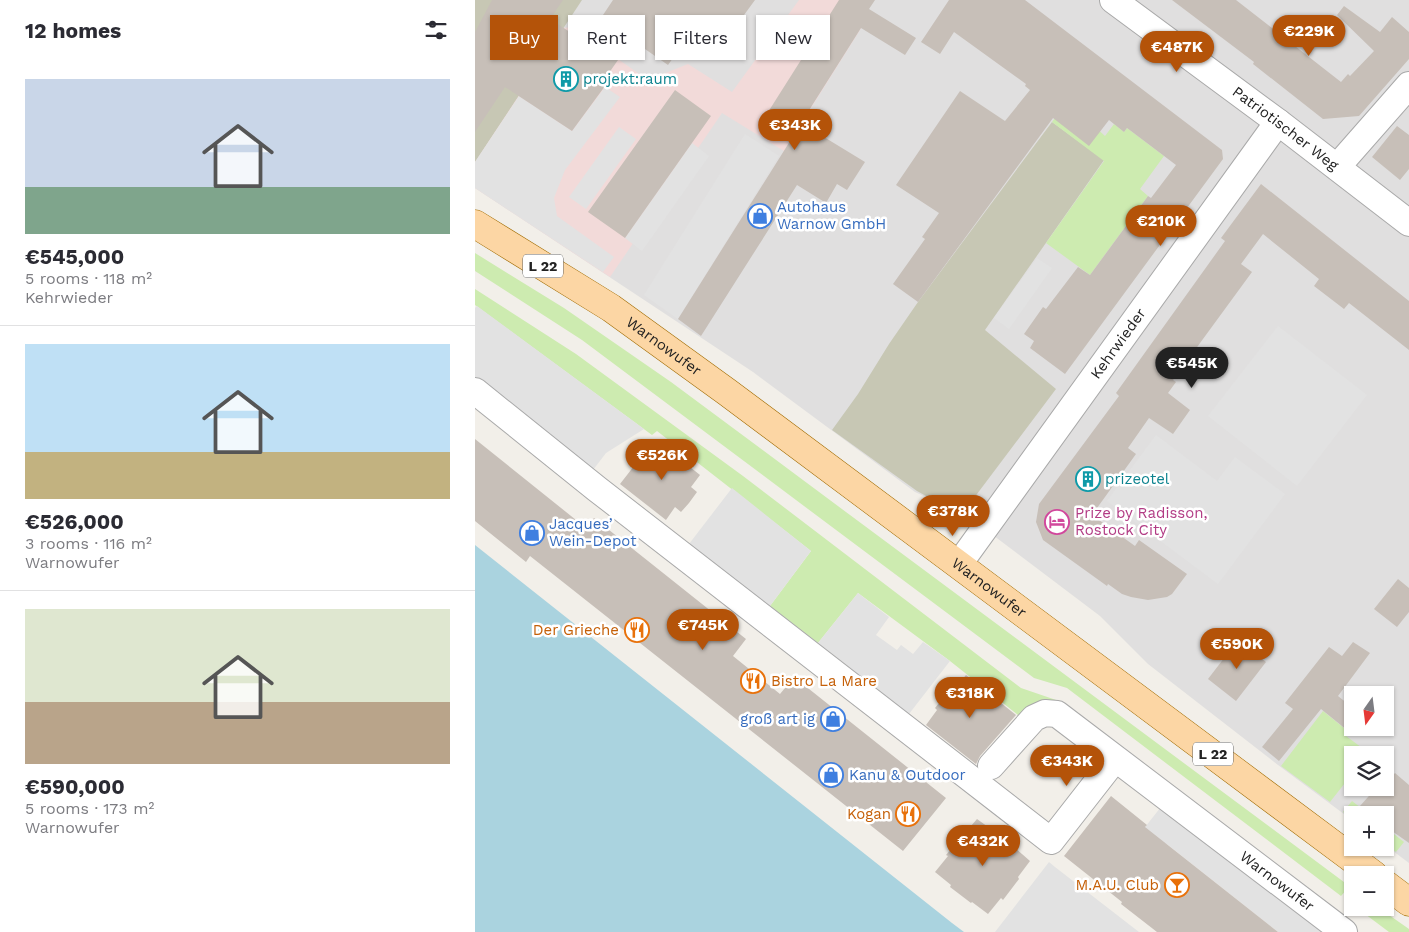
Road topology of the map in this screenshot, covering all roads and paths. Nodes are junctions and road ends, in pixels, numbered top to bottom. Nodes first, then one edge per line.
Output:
1 (1113, 0) edge
2 (1409, 85) edge
3 (1271, 117) junction
4 (1337, 167) junction
5 (1409, 223) edge
6 (475, 224) edge
7 (475, 391) edge
8 (959, 564) junction
9 (1115, 758) junction
10 (991, 766) dead end
11 (1362, 866) edge
12 (1394, 891) edge
13 (1409, 902) edge
14 (1344, 932) edge

1 - 3 street, Patriotischer Weg
2 - 4 street
3 - 4 street, Patriotischer Weg
3 - 8 street, Kehrwieder
4 - 5 street, Patriotischer Weg
6 - 8 main road, Warnowufer / L 22
7 - 9 street
8 - 11 main road, Warnowufer / L 22
9 - 10 street, Warnowufer
9 - 14 street, Warnowufer
12 - 13 main road

